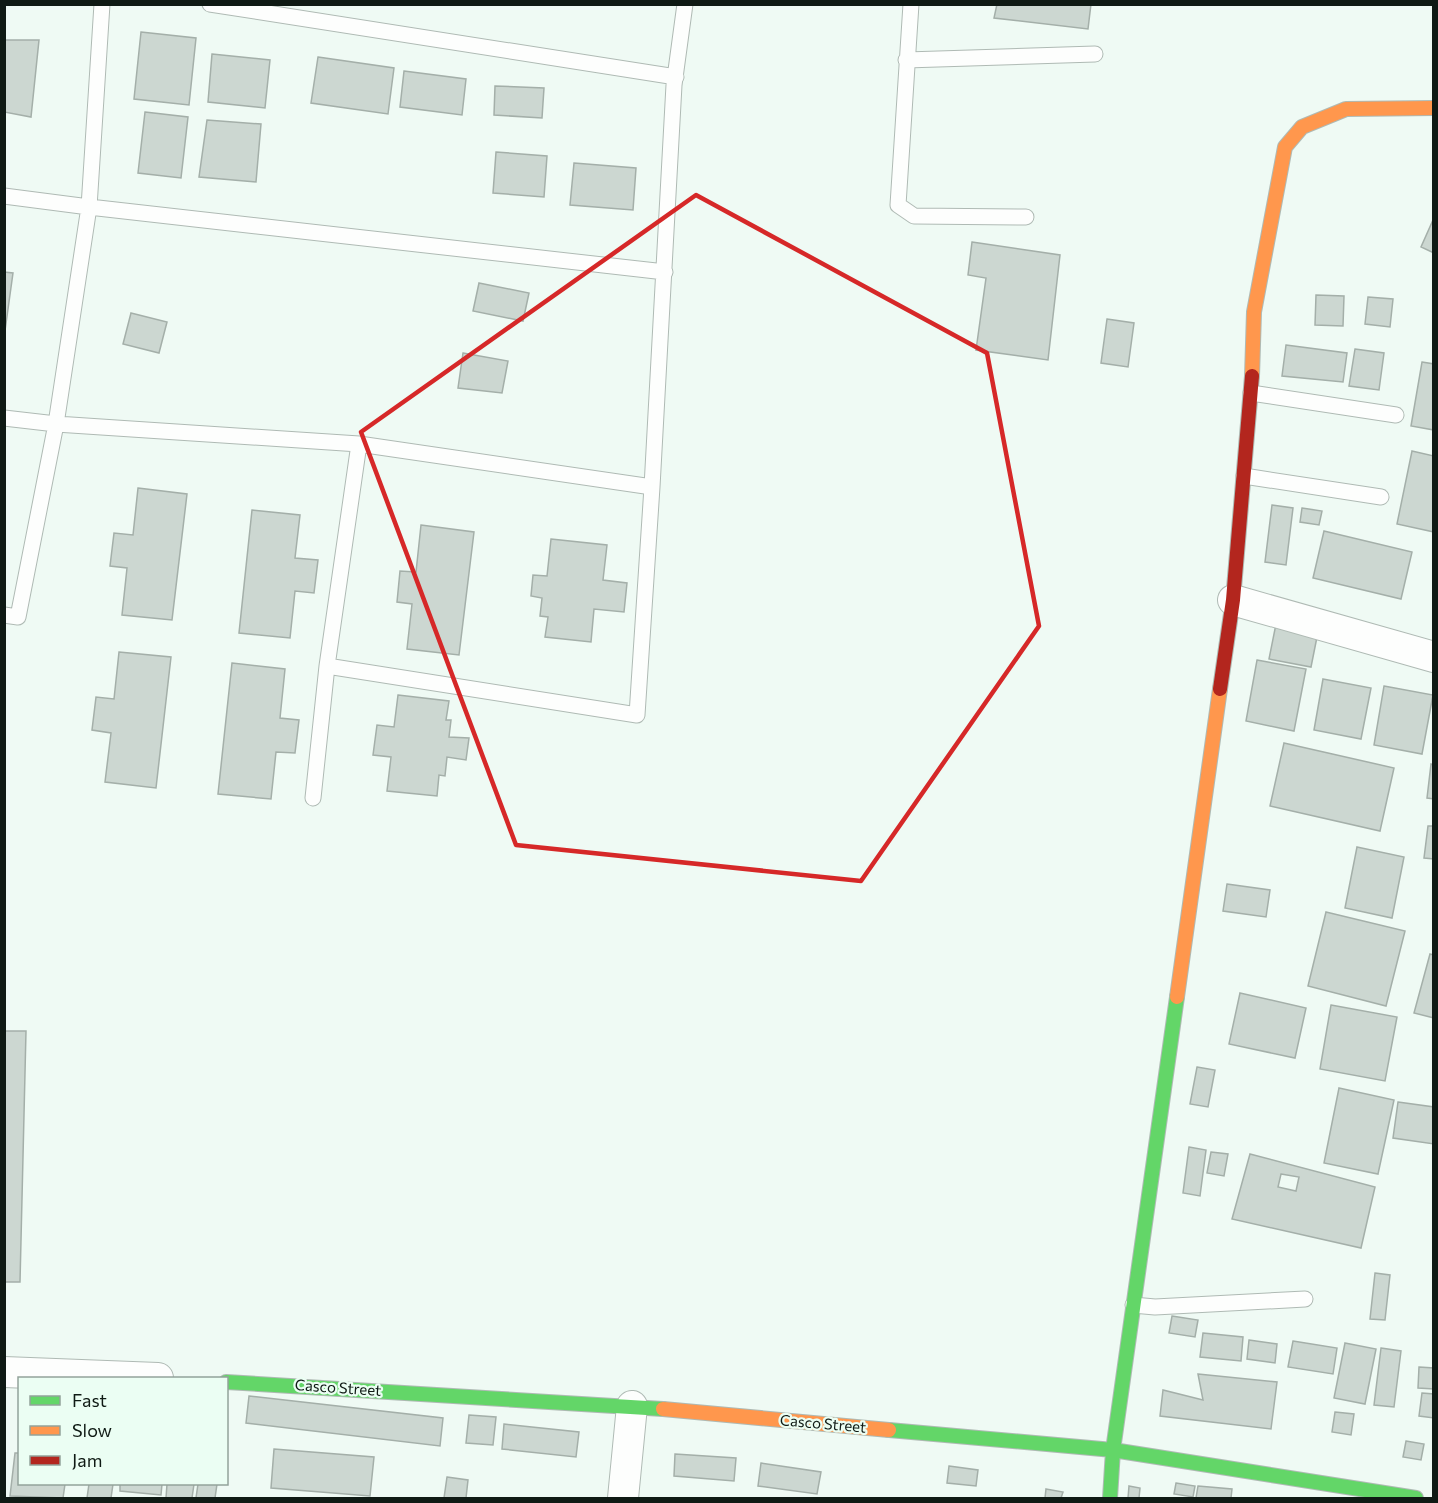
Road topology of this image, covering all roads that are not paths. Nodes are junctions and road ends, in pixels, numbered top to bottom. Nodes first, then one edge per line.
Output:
1 (102, 4) edge
2 (210, 4) edge
3 (685, 4) edge
4 (911, 4) edge
5 (1095, 54) dead end
6 (906, 60) junction
7 (676, 77) junction
8 (1434, 108) edge
9 (4, 195) edge
10 (89, 207) junction
11 (1026, 217) dead end
12 (665, 272) junction
13 (1251, 393) junction
14 (1396, 415) dead end
15 (4, 418) edge
16 (56, 424) junction
17 (359, 444) junction
18 (1244, 476) junction
19 (652, 487) junction
20 (1381, 497) dead end
21 (1233, 600) junction
22 (4, 615) edge
23 (1434, 657) edge
24 (327, 666) junction
25 (313, 798) dead end
26 (1305, 1299) dead end
27 (1132, 1305) junction
28 (4, 1372) edge
29 (132, 1377) edge
30 (228, 1382) edge
31 (632, 1406) junction
32 (1113, 1450) junction
33 (623, 1498) edge
34 (1110, 1498) edge
35 (1416, 1498) edge

1 - 10 lane
2 - 7 lane
3 - 7 lane
4 - 6 lane
5 - 6 lane
6 - 11 lane
7 - 12 lane
8 - 13 street
9 - 10 lane
10 - 12 lane
10 - 16 lane
12 - 19 lane
13 - 14 lane
13 - 18 street
15 - 16 lane
16 - 17 lane
16 - 22 lane
17 - 19 lane
17 - 24 lane
18 - 20 lane
18 - 21 street
19 - 24 lane
21 - 23 street
21 - 27 street
24 - 25 lane
26 - 27 lane
27 - 32 street
28 - 29 street
30 - 31 street, Casco Street
31 - 32 street, Casco Street
31 - 33 street
32 - 34 street
32 - 35 street, Casco Street

